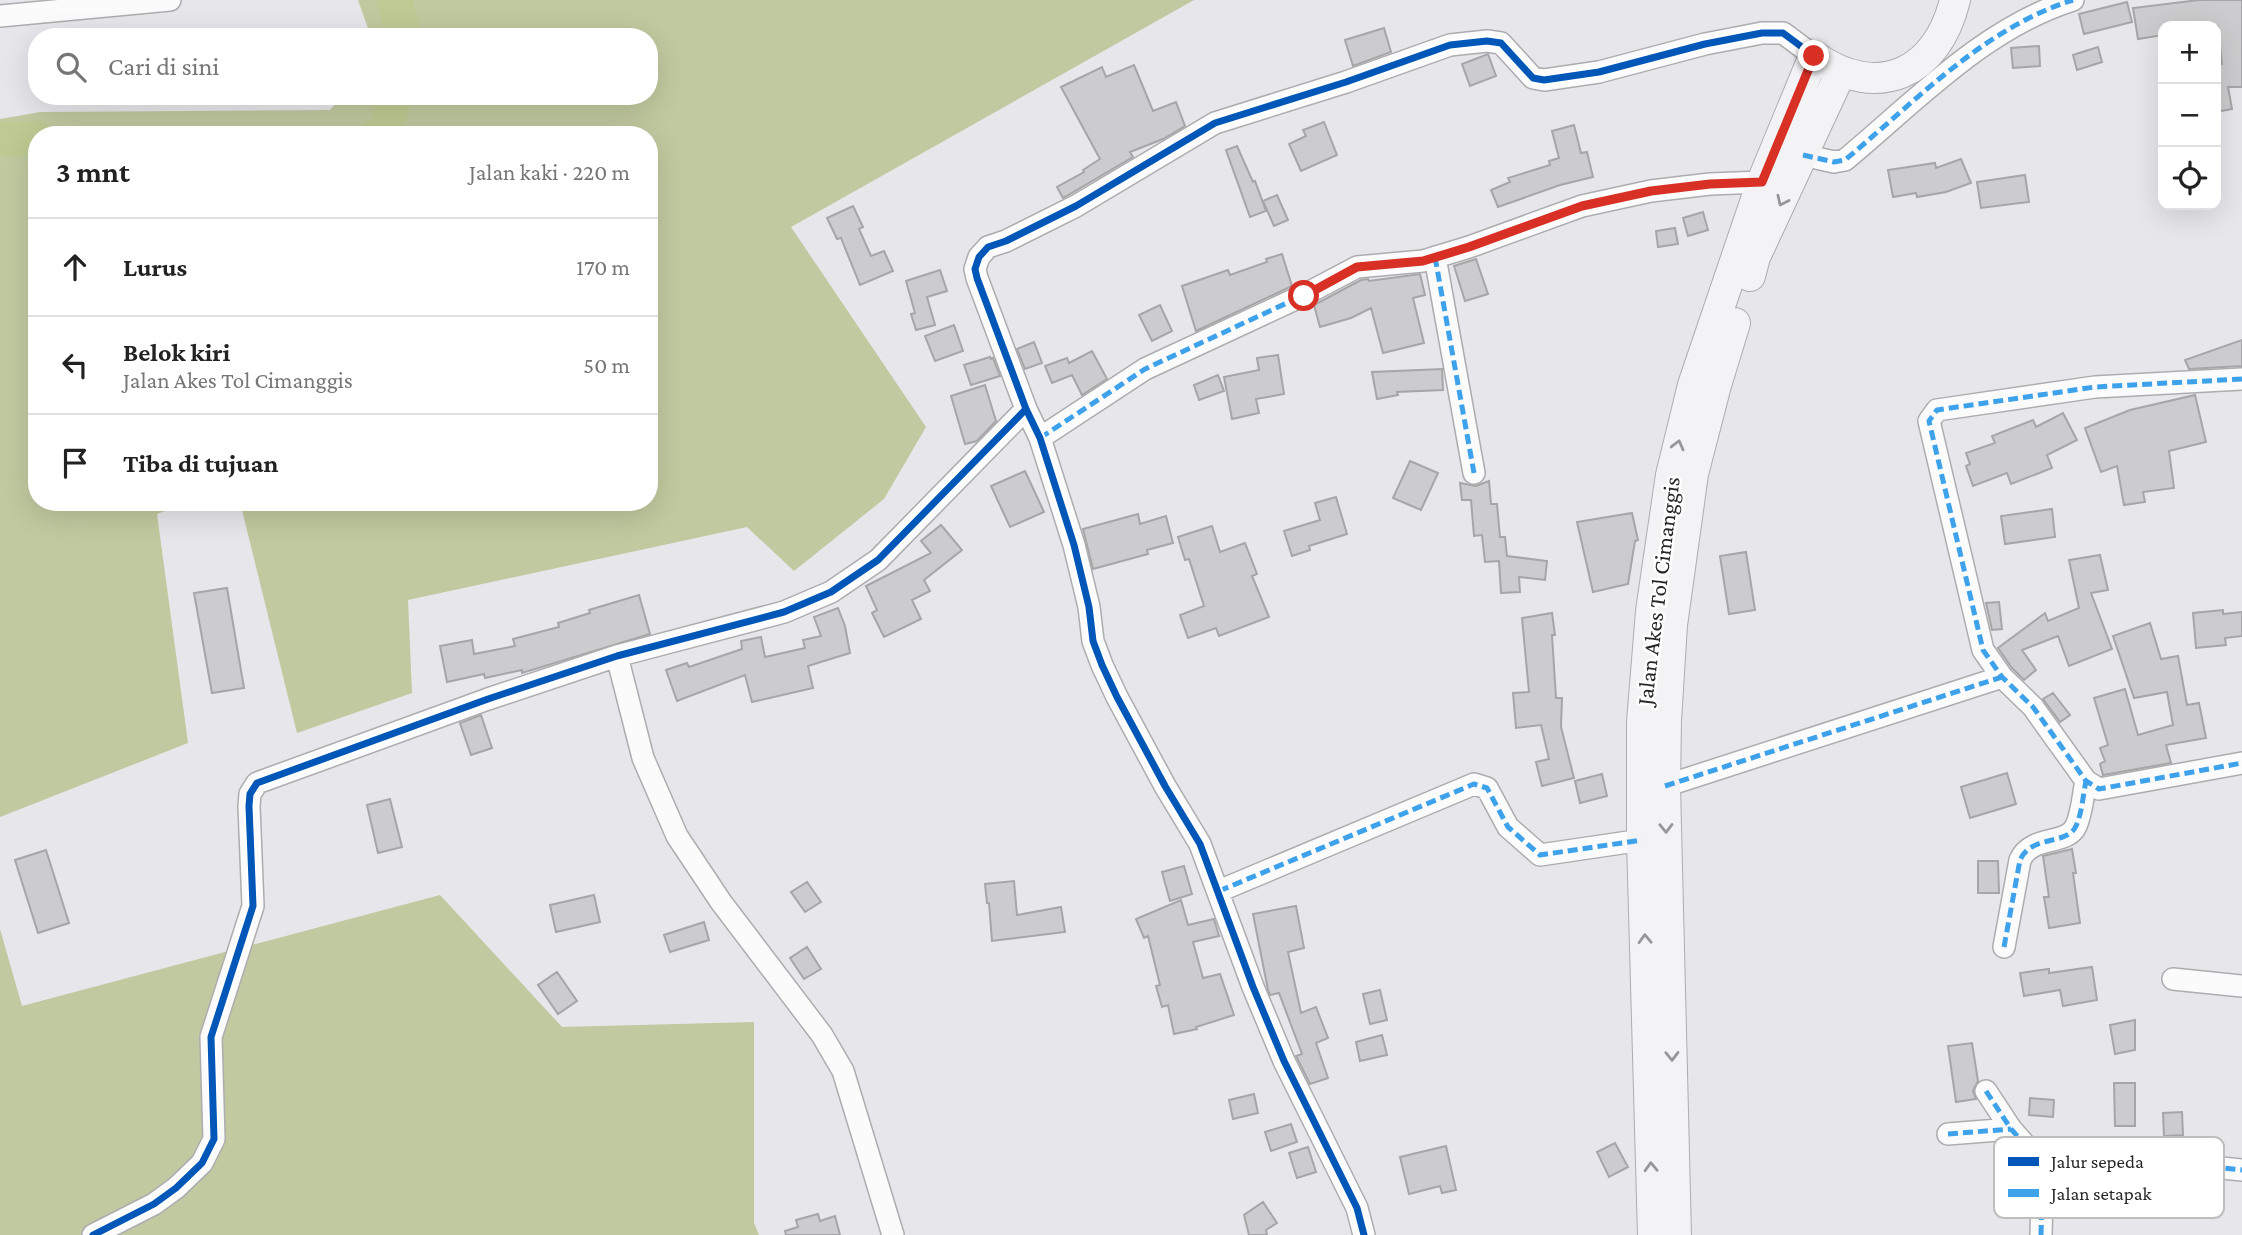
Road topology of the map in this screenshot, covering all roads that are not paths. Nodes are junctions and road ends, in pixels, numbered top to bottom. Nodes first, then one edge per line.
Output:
1 (170, 0) edge
2 (1955, 0) edge
3 (2073, 0) edge
4 (0, 16) edge
5 (1814, 56) junction
6 (1841, 72) junction
7 (1803, 155) junction
8 (1762, 182) junction
9 (1435, 257) junction
10 (2242, 379) edge
11 (1026, 409) junction
12 (1040, 438) junction
13 (1474, 473) dead end
14 (617, 656) junction
15 (2002, 677) junction
16 (1654, 722) junction
17 (2242, 763) edge
18 (2086, 781) junction
19 (1665, 786) junction
20 (1642, 840) junction
21 (1219, 891) junction
22 (2004, 947) dead end
23 (2173, 979) dead end
24 (2242, 986) edge
25 (1986, 1091) dead end
26 (2011, 1129) junction
27 (1948, 1134) dead end
28 (2018, 1137) edge
29 (2224, 1168) edge
30 (2242, 1170) edge
31 (93, 1235) edge
32 (893, 1235) edge
33 (1364, 1235) edge
34 (1653, 1235) edge
35 (1676, 1235) edge

1 - 4 street
2 - 6 main road
3 - 7 street
5 - 6 main road
5 - 8 main road, Jalan Akes Tol Cimanggis
5 - 11 street
6 - 7 main road, Jalan Akes Tol Cimanggis
7 -> 16 main road, Jalan Akes Tol Cimanggis
8 - 9 street
16 -> 8 main road, Jalan Akes Tol Cimanggis
9 - 12 street
9 - 13 street
10 - 15 street
11 - 12 street
11 - 14 street
12 - 21 street
14 - 31 street
14 - 32 street
15 - 18 street
15 - 19 street
16 - 19 main road, Jalan Akes Tol Cimanggis
16 - 20 main road, Jalan Akes Tol Cimanggis
17 - 18 street
18 - 22 street
19 -> 35 main road, Jalan Akes Tol Cimanggis
20 - 21 street
34 -> 20 main road, Jalan Akes Tol Cimanggis
21 - 33 street
23 - 24 street
25 - 26 street
26 - 27 street
26 - 28 street
29 - 30 street

